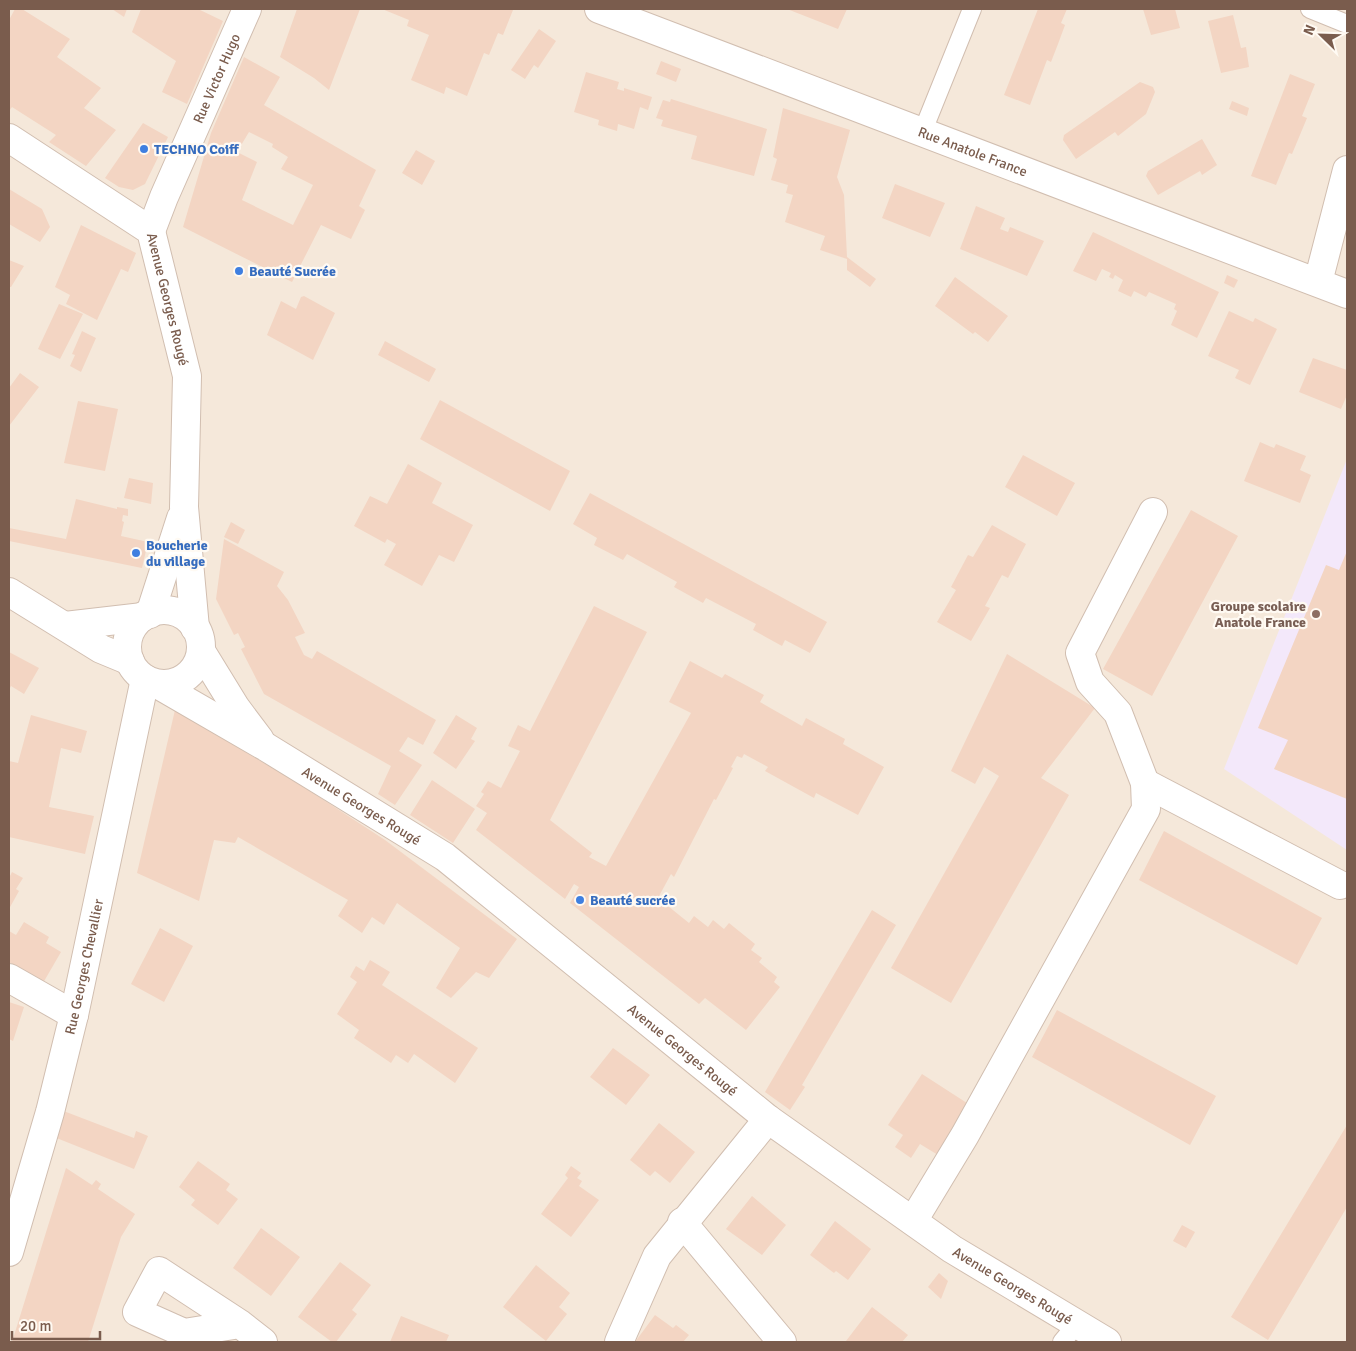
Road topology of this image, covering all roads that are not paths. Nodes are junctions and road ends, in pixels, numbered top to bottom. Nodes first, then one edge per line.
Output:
1 (247, 9) edge
2 (599, 9) edge
3 (972, 9) edge
4 (1310, 9) edge
5 (1347, 24) edge
6 (922, 133) junction
7 (9, 138) edge
8 (1347, 170) edge
9 (151, 231) junction
10 (1318, 282) junction
11 (1347, 294) edge
12 (184, 507) junction
13 (1153, 512) dead end
14 (9, 592) edge
15 (146, 616) junction
16 (65, 626) junction
17 (198, 640) junction
18 (144, 675) junction
19 (266, 747) junction
20 (1145, 783) junction
21 (1340, 885) dead end
22 (9, 978) edge
23 (74, 1014) junction
24 (768, 1118) junction
25 (913, 1221) junction
26 (682, 1222) junction
27 (9, 1252) edge
28 (240, 1324) dead end
29 (1069, 1333) edge
30 (263, 1342) edge
31 (619, 1342) edge
32 (782, 1342) edge
33 (1107, 1342) edge

1 - 9 street, Rue Victor Hugo
2 - 6 street, Rue Anatole France
3 - 6 lane
4 - 5 lane
6 - 10 street, Rue Anatole France
7 - 9 street, Avenue Georges Rougé
8 - 10 street
9 - 12 street, Avenue Georges Rougé
10 - 11 street, Rue Anatole France
12 - 15 street, Avenue Georges Rougé
12 - 17 street, Avenue Georges Rougé
13 - 20 street
14 - 16 street, Avenue Georges Rougé
15 - 16 street
15 - 17 street
15 - 18 street
16 - 18 street, Avenue Georges Rougé
17 - 18 street
17 - 19 street, Avenue Georges Rougé
18 - 19 street, Avenue Georges Rougé
18 - 23 street, Rue Georges Chevallier
19 - 24 street, Avenue Georges Rougé
20 - 21 street
20 - 25 street
22 - 23 street
23 - 27 street, Rue Georges Chevallier
24 - 25 street, Avenue Georges Rougé
24 - 26 street
25 - 29 street, Avenue Georges Rougé
26 - 31 street
26 - 32 street
28 - 30 street
29 - 33 street, Avenue Georges Rougé

